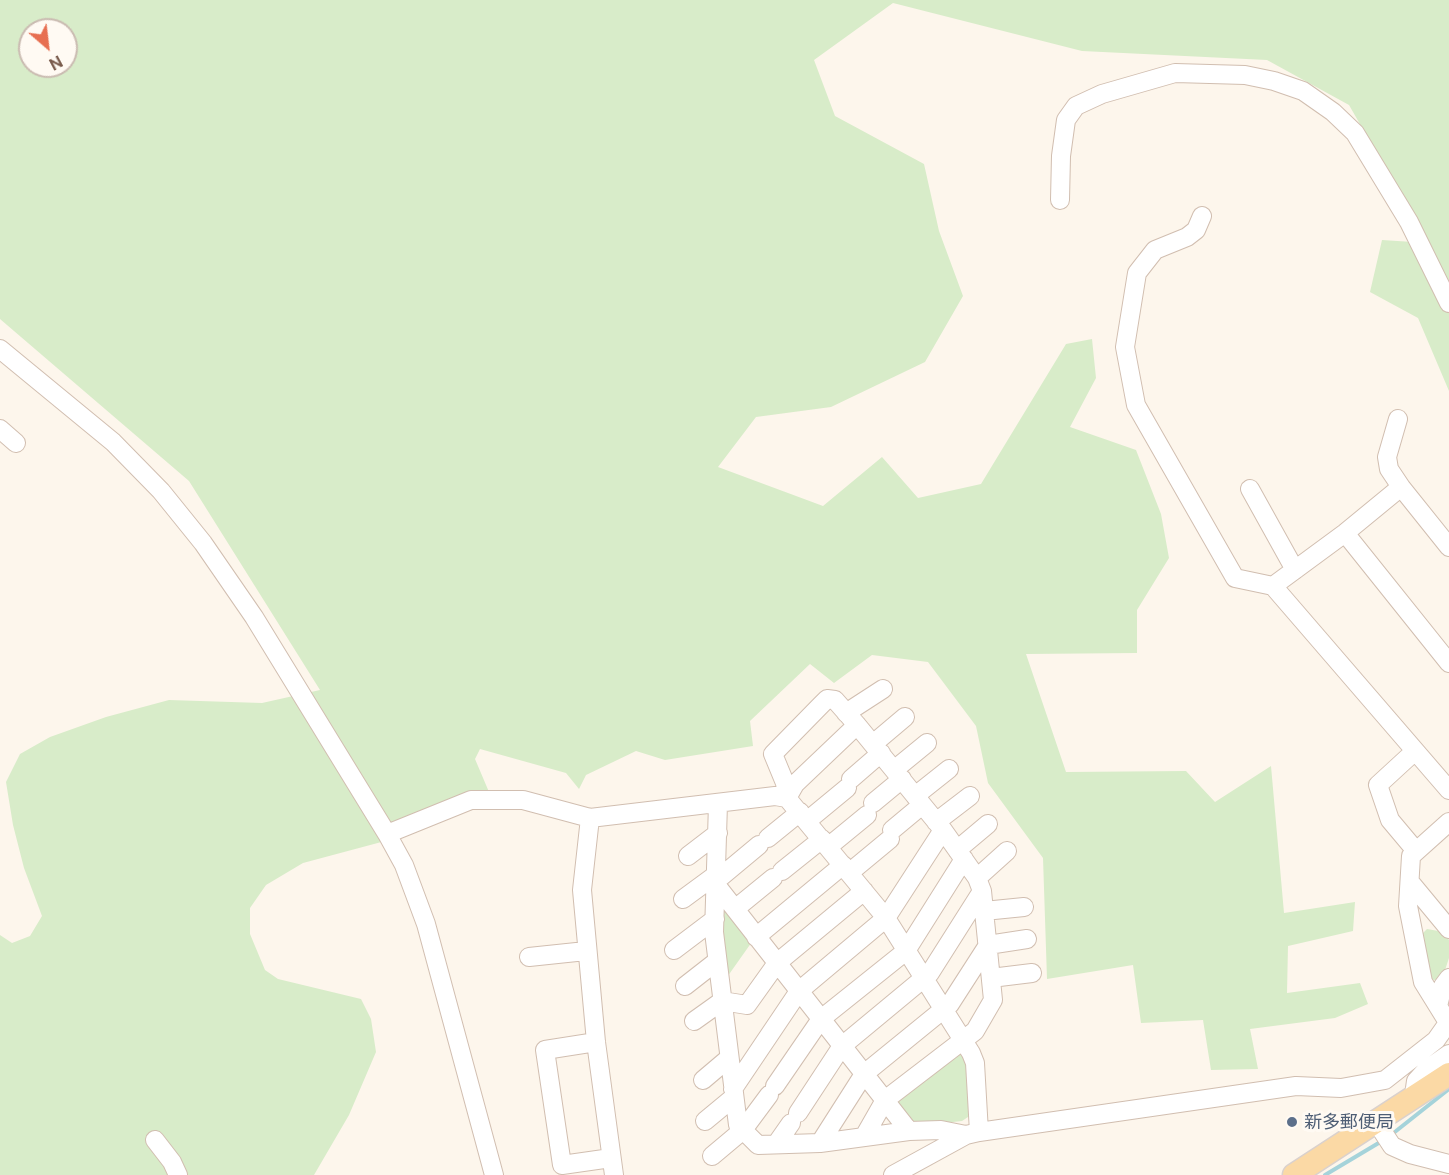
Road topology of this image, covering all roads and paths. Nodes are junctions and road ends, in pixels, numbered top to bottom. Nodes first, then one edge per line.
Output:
1 (1060, 200) dead end
2 (1202, 216) dead end
3 (1449, 303) edge
4 (0, 349) edge
5 (1398, 419) dead end
6 (0, 429) edge
7 (16, 443) dead end
8 (1401, 488) junction
9 (1250, 489) dead end
10 (1345, 533) junction
11 (1449, 547) edge
12 (1295, 570) junction
13 (1273, 586) junction
14 (1449, 663) edge
15 (883, 689) dead end
16 (905, 717) dead end
17 (852, 719) junction
18 (927, 743) dead end
19 (877, 749) junction
20 (1415, 751) junction
21 (949, 769) dead end
22 (898, 775) junction
23 (1446, 781) edge
24 (970, 796) dead end
25 (787, 798) junction
26 (919, 800) junction
27 (718, 804) junction
28 (804, 816) junction
29 (590, 818) junction
30 (1449, 822) edge
31 (988, 824) dead end
32 (940, 826) junction
33 (718, 833) junction
34 (387, 834) junction
35 (825, 843) junction
36 (1007, 851) dead end
37 (1416, 851) junction
38 (960, 854) junction
39 (688, 856) dead end
40 (846, 869) junction
41 (717, 880) junction
42 (1410, 882) junction
43 (980, 885) junction
44 (864, 891) junction
45 (683, 899) dead end
46 (1024, 907) dead end
47 (735, 909) junction
48 (984, 911) junction
49 (886, 918) junction
50 (715, 919) junction
51 (1447, 922) edge
52 (756, 937) junction
53 (1028, 939) dead end
54 (988, 945) junction
55 (674, 950) dead end
56 (586, 951) junction
57 (906, 951) junction
58 (529, 957) dead end
59 (717, 961) junction
60 (777, 963) junction
61 (1032, 973) dead end
62 (991, 978) junction
63 (1449, 978) edge
64 (925, 979) junction
65 (685, 986) dead end
66 (799, 991) junction
67 (722, 1001) junction
68 (1438, 1006) junction
69 (943, 1008) junction
70 (821, 1019) junction
71 (694, 1021) dead end
72 (1448, 1023) edge
73 (962, 1038) junction
74 (596, 1042) junction
75 (842, 1046) junction
76 (1449, 1054) edge
77 (729, 1058) junction
78 (864, 1074) junction
79 (1449, 1074) edge
80 (703, 1080) dead end
81 (733, 1093) junction
82 (1414, 1095) junction
83 (885, 1100) junction
84 (1375, 1120) junction
85 (705, 1121) dead end
86 (743, 1130) junction
87 (909, 1131) junction
88 (972, 1133) junction
89 (865, 1135) junction
90 (155, 1140) dead end
91 (777, 1143) junction
92 (820, 1143) junction
93 (712, 1156) dead end
94 (1449, 1164) edge
95 (613, 1167) edge
96 (178, 1175) edge
97 (494, 1175) edge
98 (893, 1175) edge
99 (1294, 1175) edge

1 - 3 street
2 - 13 street
4 - 34 street
5 - 8 street
6 - 7 street
8 - 10 street
8 - 11 street
9 - 12 street
10 - 12 street
10 - 14 street
12 - 13 street
13 - 20 street
15 - 17 street
16 - 19 street
17 - 19 street
17 - 25 street
17 - 25 street
18 - 22 street
19 - 22 street
19 - 28 street
20 - 23 street
20 - 37 street
21 - 26 street
22 - 26 street
22 - 35 street
24 - 32 street
25 - 27 street
25 - 28 street
26 - 32 street
26 - 40 street
27 - 29 street
27 - 33 street
28 - 35 street
28 - 41 street
29 - 34 street
29 - 56 street
30 - 37 street
31 - 38 street
32 - 38 street
32 - 49 street
33 - 39 street
33 - 41 street
34 - 97 street
35 - 40 street
35 - 47 street
36 - 43 street
37 - 42 street
38 - 43 street
38 - 57 street
40 - 44 street
40 - 52 street
41 - 45 street
41 - 47 street
41 - 50 street
42 - 51 street
42 - 68 street
43 - 48 street
43 - 64 street
44 - 49 street
44 - 60 street
46 - 48 street
47 - 52 street
48 - 54 street
49 - 57 street
49 - 66 street
50 - 55 street
50 - 59 street
52 - 60 street
53 - 54 street
54 - 62 street
54 - 69 street
56 - 58 street
56 - 74 street
57 - 64 street
57 - 70 street
59 - 65 street
59 - 67 street
60 - 66 street
60 - 67 street
61 - 62 street
62 - 73 street
63 - 68 street
64 - 69 street
64 - 75 street
66 - 70 street
66 - 81 street
67 - 71 street
67 - 77 street
68 - 72 street
69 - 73 street
69 - 78 street
70 - 75 street
70 - 86 street
72 - 88 street
73 - 83 street
73 - 88 street
74 - 95 street
74 - 95 street
75 - 78 street
75 - 91 street
76 - 82 street
77 - 80 street
77 - 81 street
78 - 83 street
78 - 92 street
79 - 82 main road
81 - 85 street
81 - 86 street
82 - 84 main road
83 - 87 street
83 - 89 street
84 - 94 street
84 - 99 main road
86 - 91 street
86 - 93 street
87 - 88 street
87 - 89 street
88 - 98 street
89 - 92 street
90 - 96 street
91 - 92 street

